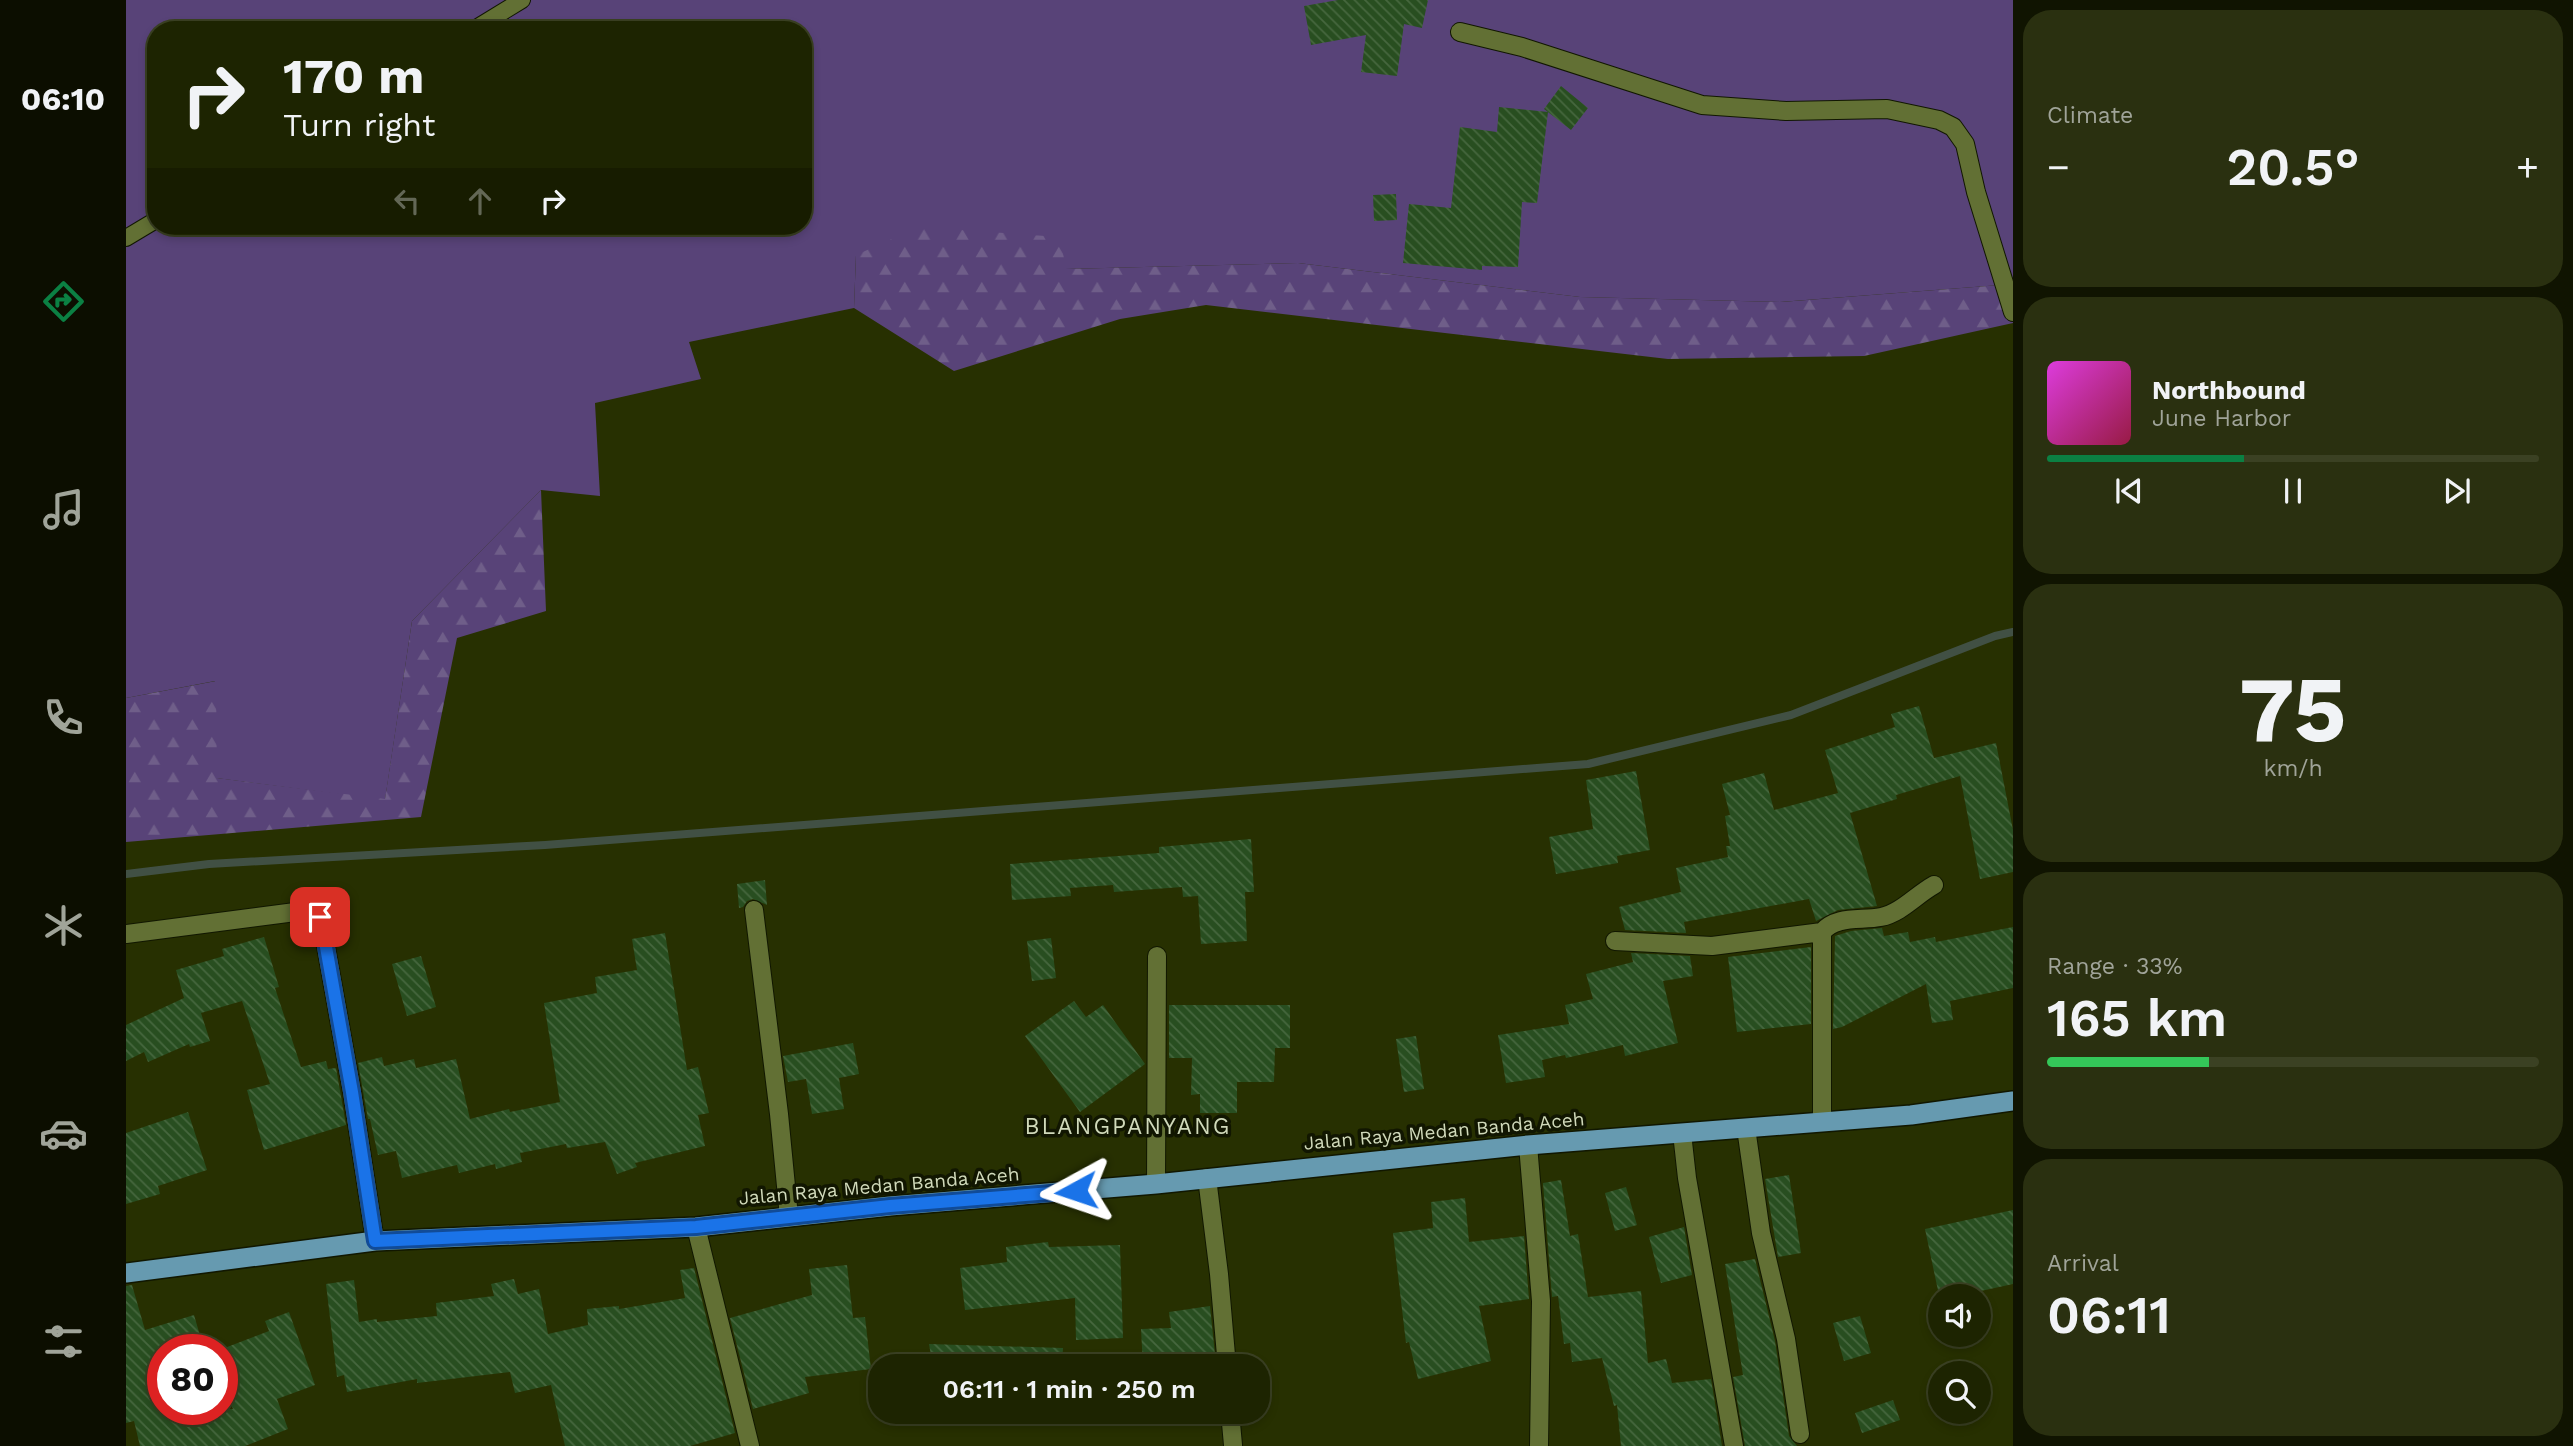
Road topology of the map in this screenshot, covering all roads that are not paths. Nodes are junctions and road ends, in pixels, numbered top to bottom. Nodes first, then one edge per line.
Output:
1 (522, 0) edge
2 (488, 21) edge
3 (1460, 32) dead end
4 (147, 225) edge
5 (126, 237) edge
6 (2013, 312) edge
7 (1934, 885) dead end
8 (754, 910) dead end
9 (1822, 932) junction
10 (126, 934) edge
11 (1615, 941) dead end
12 (1157, 956) dead end
13 (2013, 1101) edge
14 (1822, 1122) junction
15 (1746, 1128) junction
16 (1682, 1133) junction
17 (1528, 1145) junction
18 (1207, 1178) junction
19 (1156, 1184) junction
20 (789, 1217) junction
21 (696, 1227) junction
22 (375, 1241) junction
23 (126, 1273) edge
24 (1226, 1354) edge
25 (1231, 1424) edge
26 (1800, 1434) dead end
27 (1233, 1445) edge
28 (750, 1446) edge
29 (1539, 1446) edge
30 (1734, 1446) edge

1 - 2 lane
3 - 6 street
4 - 5 lane
7 - 9 street
8 - 20 street
9 - 11 street
9 - 14 street
10 - 22 street
12 - 19 street
13 - 14 highway, Jalan Raya Medan Banda Aceh
14 - 15 highway, Jalan Raya Medan Banda Aceh
15 - 16 highway, Jalan Raya Medan Banda Aceh
15 - 26 street
16 - 17 highway, Jalan Raya Medan Banda Aceh
16 - 30 street
17 - 18 highway, Jalan Raya Medan Banda Aceh
17 - 29 street
18 - 19 highway, Jalan Raya Medan Banda Aceh
18 - 24 street
19 - 20 highway, Jalan Raya Medan Banda Aceh
20 - 21 highway, Jalan Raya Medan Banda Aceh
21 - 22 highway, Jalan Raya Medan Banda Aceh
21 - 28 street
22 - 23 highway, Jalan Raya Medan Banda Aceh
25 - 27 street

